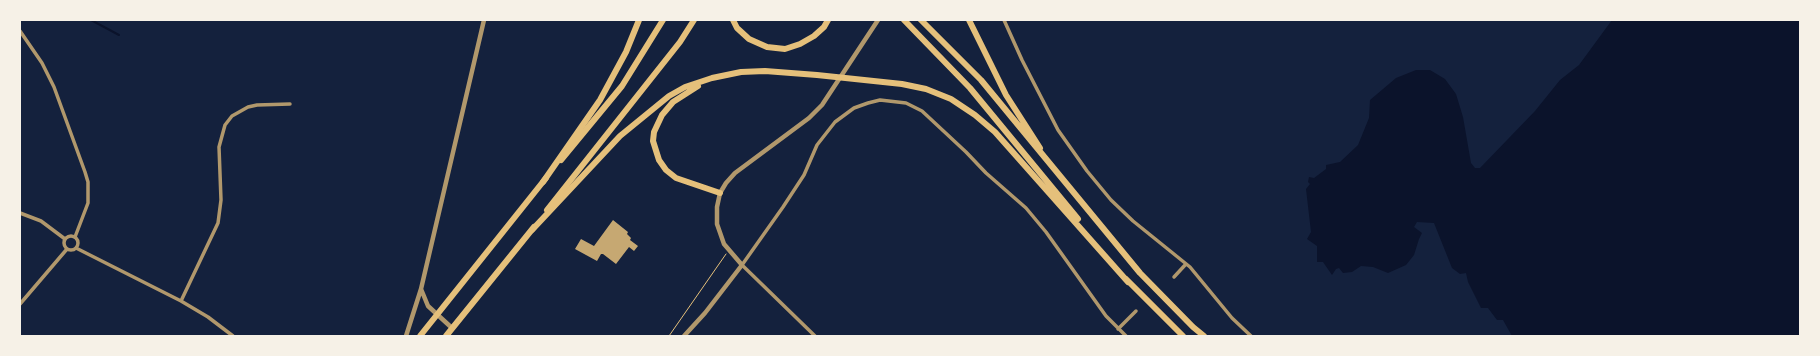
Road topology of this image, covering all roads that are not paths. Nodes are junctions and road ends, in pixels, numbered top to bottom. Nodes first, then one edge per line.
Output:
1 (483, 20) edge
2 (639, 20) edge
3 (663, 20) edge
4 (694, 20) edge
5 (733, 20) edge
6 (828, 20) edge
7 (878, 20) edge
8 (904, 20) edge
9 (922, 20) edge
10 (969, 20) edge
11 (1004, 20) edge
12 (20, 32) edge
13 (712, 78) junction
14 (290, 104) dead end
15 (1056, 174) junction
16 (543, 182) junction
17 (720, 193) junction
18 (20, 213) edge
19 (532, 230) junction
20 (75, 237) junction
21 (65, 239) junction
22 (76, 248) junction
23 (67, 249) junction
24 (1186, 264) junction
25 (742, 265) junction
26 (1174, 277) dead end
27 (1128, 282) junction
28 (421, 288) junction
29 (181, 301) junction
30 (20, 304) edge
31 (1136, 311) dead end
32 (437, 315) junction
33 (452, 328) junction
34 (1118, 329) junction
35 (233, 336) edge
36 (406, 336) edge
37 (420, 336) edge
38 (446, 336) edge
39 (684, 336) edge
40 (815, 336) edge
41 (1126, 336) edge
42 (1183, 336) edge
43 (1204, 336) edge
44 (1251, 336) edge

1 - 28 street
2 - 16 highway
3 - 16 highway
4 - 19 highway
5 - 6 highway
7 - 17 street
8 - 27 highway
9 - 15 highway
10 - 15 highway
11 - 24 street
12 - 20 street
13 - 17 highway
13 - 19 highway
13 - 27 highway
14 - 29 street
15 - 43 highway
16 - 32 highway
17 - 25 street
18 - 21 street
19 - 33 highway
20 - 21 street
20 - 22 street
21 - 23 street
22 - 23 street
22 - 29 street
23 - 30 street
24 - 26 street
24 - 44 street
25 - 34 street
25 - 39 street
25 - 40 street
27 - 42 highway
28 - 32 street
28 - 36 street
29 - 35 street
31 - 34 street
32 - 33 street
32 - 37 highway
33 - 38 highway
34 - 41 street

